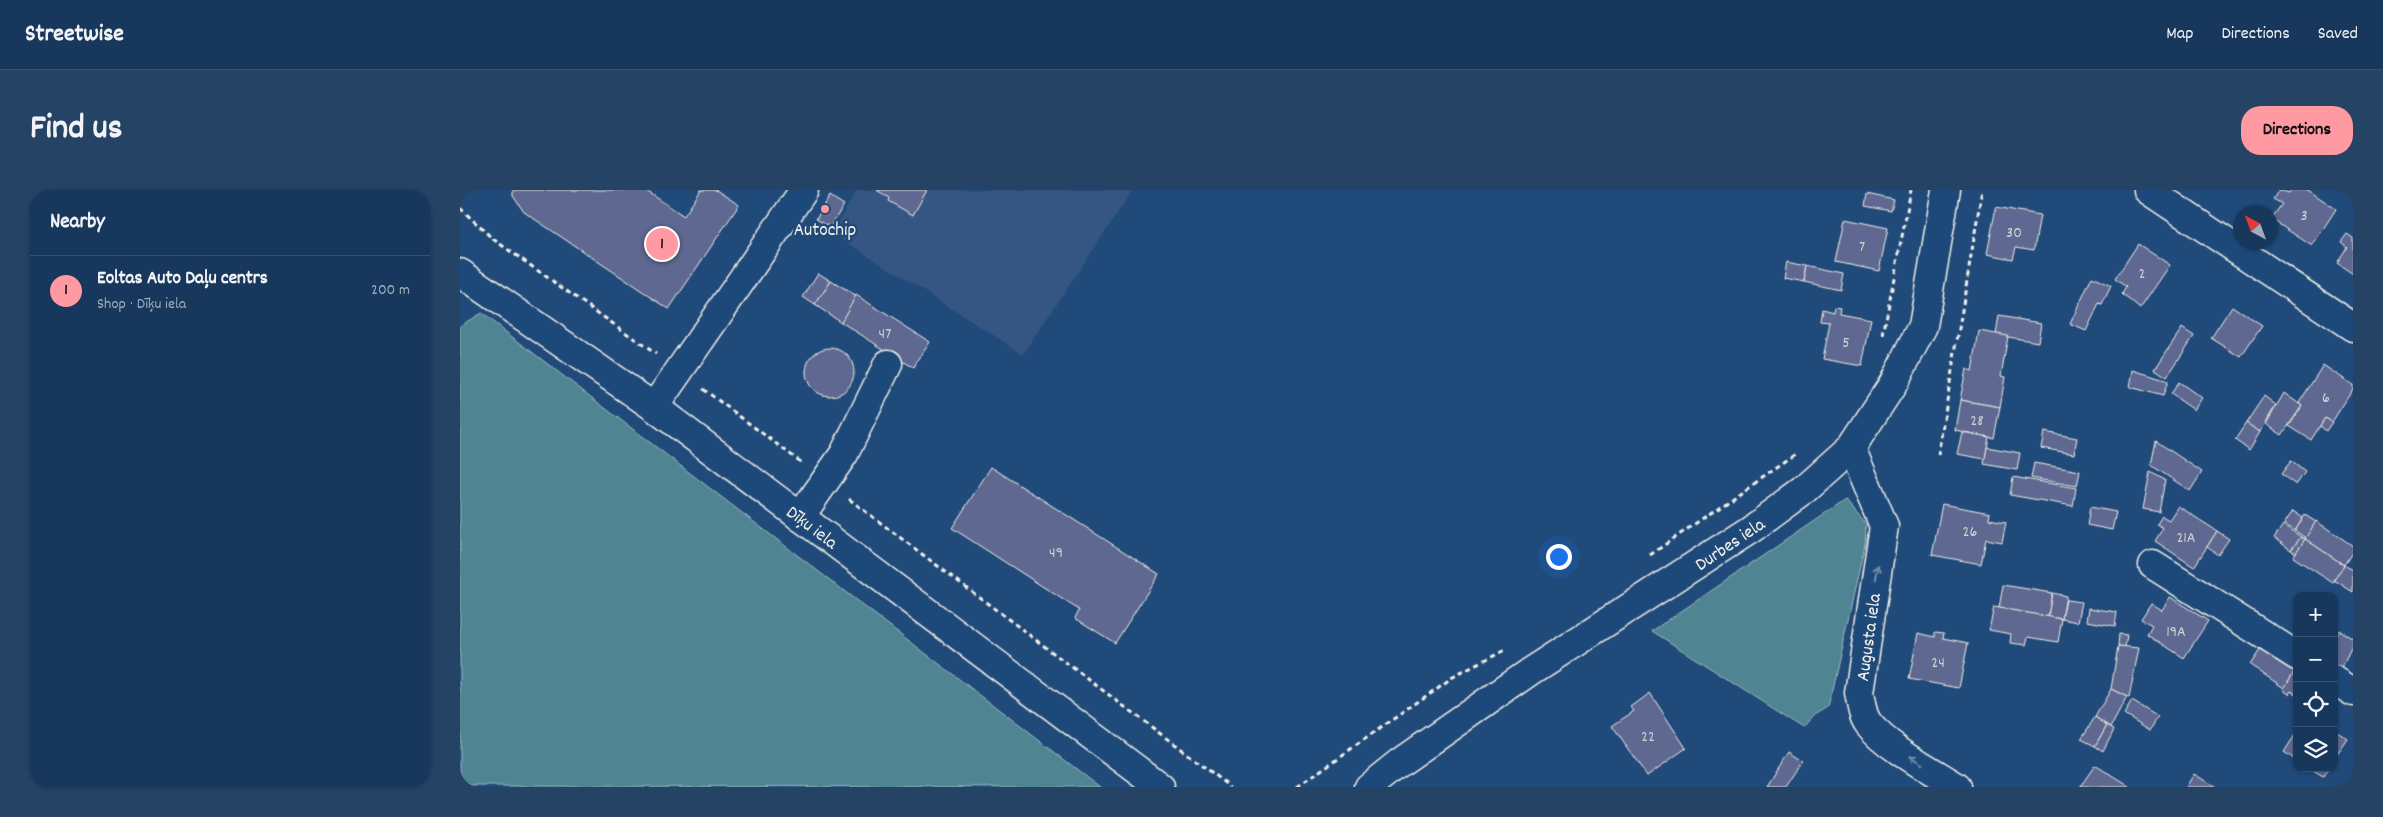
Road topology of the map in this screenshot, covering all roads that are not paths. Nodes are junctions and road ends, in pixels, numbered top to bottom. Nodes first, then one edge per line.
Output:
1 (804, 190) edge
2 (1946, 190) edge
3 (2148, 190) edge
4 (464, 278) edge
5 (2353, 327) edge
6 (888, 364) dead end
7 (654, 407) junction
8 (1851, 448) junction
9 (800, 517) junction
10 (2153, 565) dead end
11 (2293, 653) edge
12 (2337, 682) edge
13 (2353, 692) edge
14 (1160, 787) edge
15 (1369, 787) edge
16 (1957, 787) edge

1 - 7 main road
2 - 8 main road, Durbes iela
3 - 5 main road
4 - 7 main road, Dīķu iela
6 - 9 main road
7 - 9 main road, Dīķu iela
8 - 15 main road, Durbes iela
16 -> 8 main road, Augusta iela
9 - 14 main road, Dīķu iela
10 - 11 main road
12 - 13 main road

